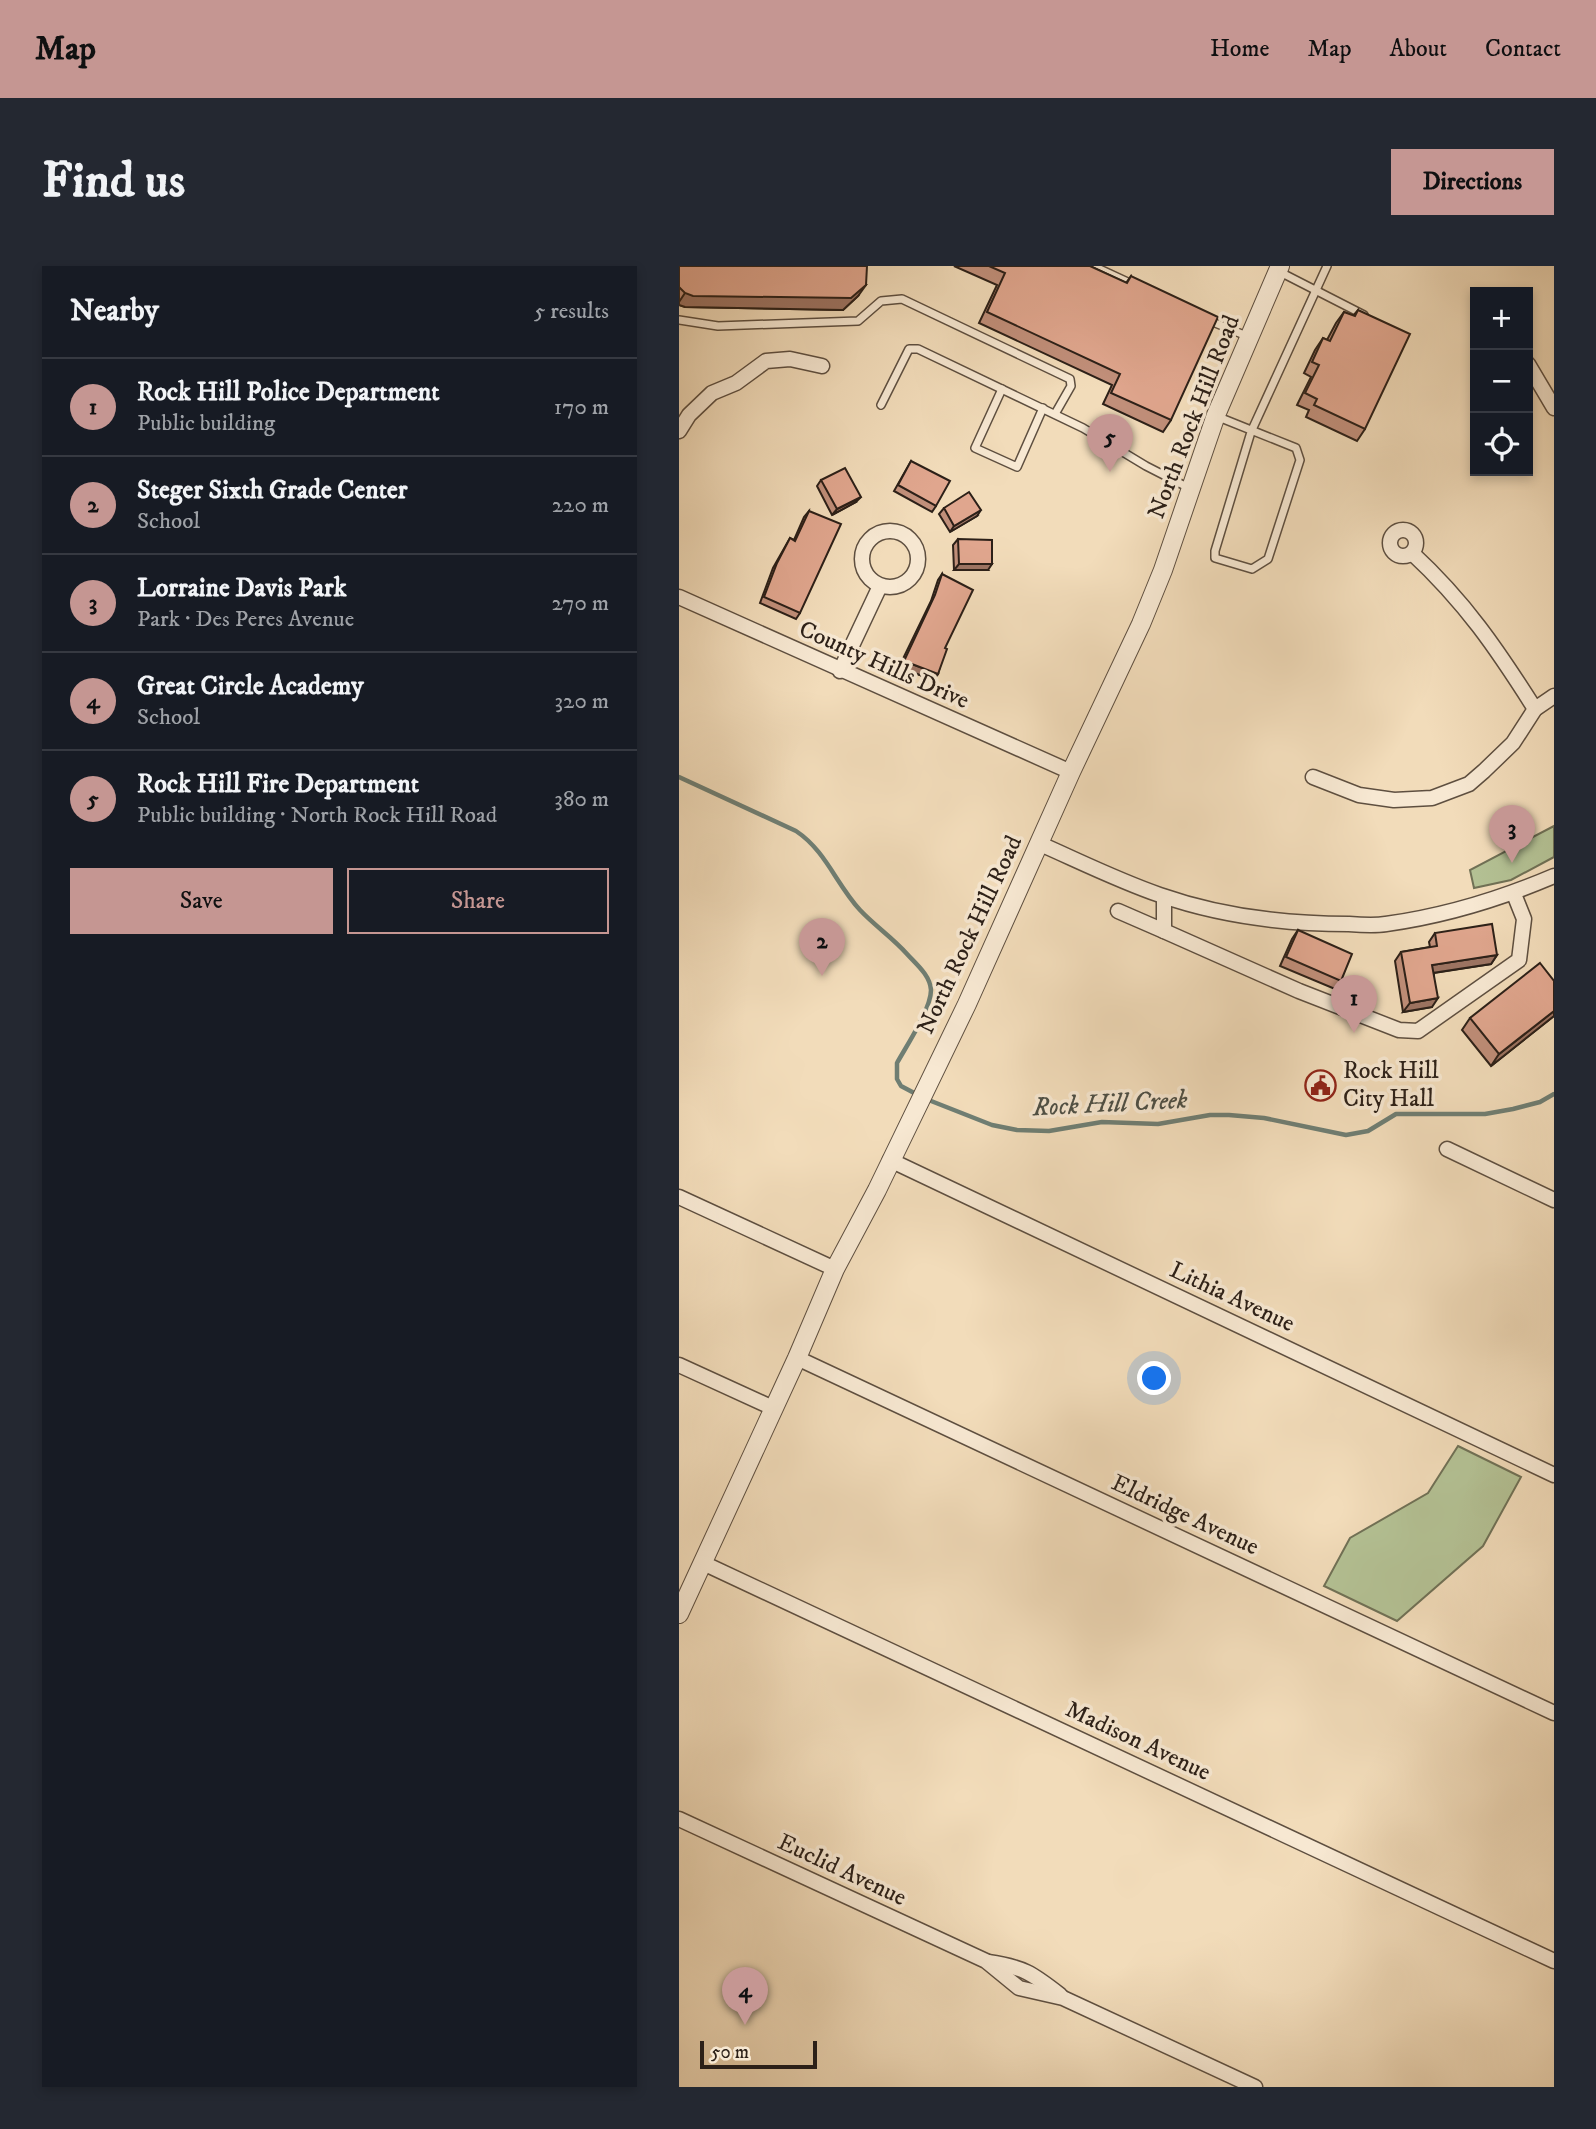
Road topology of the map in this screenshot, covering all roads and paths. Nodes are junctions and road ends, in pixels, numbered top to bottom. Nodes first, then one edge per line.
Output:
1 (1093, 266) edge
2 (1327, 266) edge
3 (1279, 269) edge
4 (1144, 290) edge
5 (1315, 291) junction
6 (1195, 314) edge
7 (1372, 318) edge
8 (679, 320) edge
9 (1249, 338) junction
10 (822, 366) dead end
11 (1533, 373) edge
12 (1002, 389) junction
13 (881, 405) dead end
14 (1043, 408) junction
15 (1554, 408) edge
16 (1055, 414) junction
17 (1216, 415) junction
18 (679, 431) edge
19 (1251, 432) junction
20 (1191, 489) junction
21 (1412, 553) dead end
22 (880, 586) junction
23 (679, 597) edge
24 (840, 671) junction
25 (1554, 696) edge
26 (1535, 709) junction
27 (1070, 772) junction
28 (1313, 777) dead end
29 (1038, 843) junction
30 (1554, 876) edge
31 (1514, 894) junction
32 (1164, 897) junction
33 (1118, 911) dead end
34 (1164, 931) junction
35 (1447, 1149) dead end
36 (890, 1160) junction
37 (679, 1197) edge
38 (1554, 1200) edge
39 (835, 1269) junction
40 (797, 1358) junction
41 (679, 1365) edge
42 (773, 1408) junction
43 (1554, 1475) edge
44 (703, 1563) junction
45 (679, 1614) edge
46 (1554, 1713) edge
47 (679, 1819) edge
48 (1554, 1961) edge
49 (1255, 2087) edge

1 - 4 lane
2 - 5 lane
3 - 5 lane
3 - 9 street, North Rock Hill Road
5 - 7 lane
5 - 19 lane
6 - 9 lane
8 - 16 lane
9 - 17 street, North Rock Hill Road
10 - 18 street
11 - 15 street
12 - 13 lane
12 - 14 lane
12 - 14 lane
14 - 16 lane
16 - 20 lane
17 - 19 lane
17 - 20 street, North Rock Hill Road
19 - 19 lane
20 - 27 street, North Rock Hill Road
21 - 26 street
22 - 22 street
22 - 24 street
23 - 24 street, County Hills Drive
24 - 27 street, County Hills Drive
25 - 26 street
26 - 28 street
27 - 29 street, North Rock Hill Road
29 - 32 street
29 - 36 street, North Rock Hill Road
30 - 31 street
31 - 32 street
31 - 34 street
32 - 34 street
33 - 34 street
35 - 38 street
36 - 39 street, North Rock Hill Road
36 - 43 street, Lithia Avenue
37 - 39 street
39 - 40 street, North Rock Hill Road
40 - 42 street, North Rock Hill Road
40 - 46 street, Eldridge Avenue
41 - 42 street
42 - 44 street, North Rock Hill Road
44 - 45 street, North Rock Hill Road
44 - 48 street, Madison Avenue
47 - 49 street, Euclid Avenue

